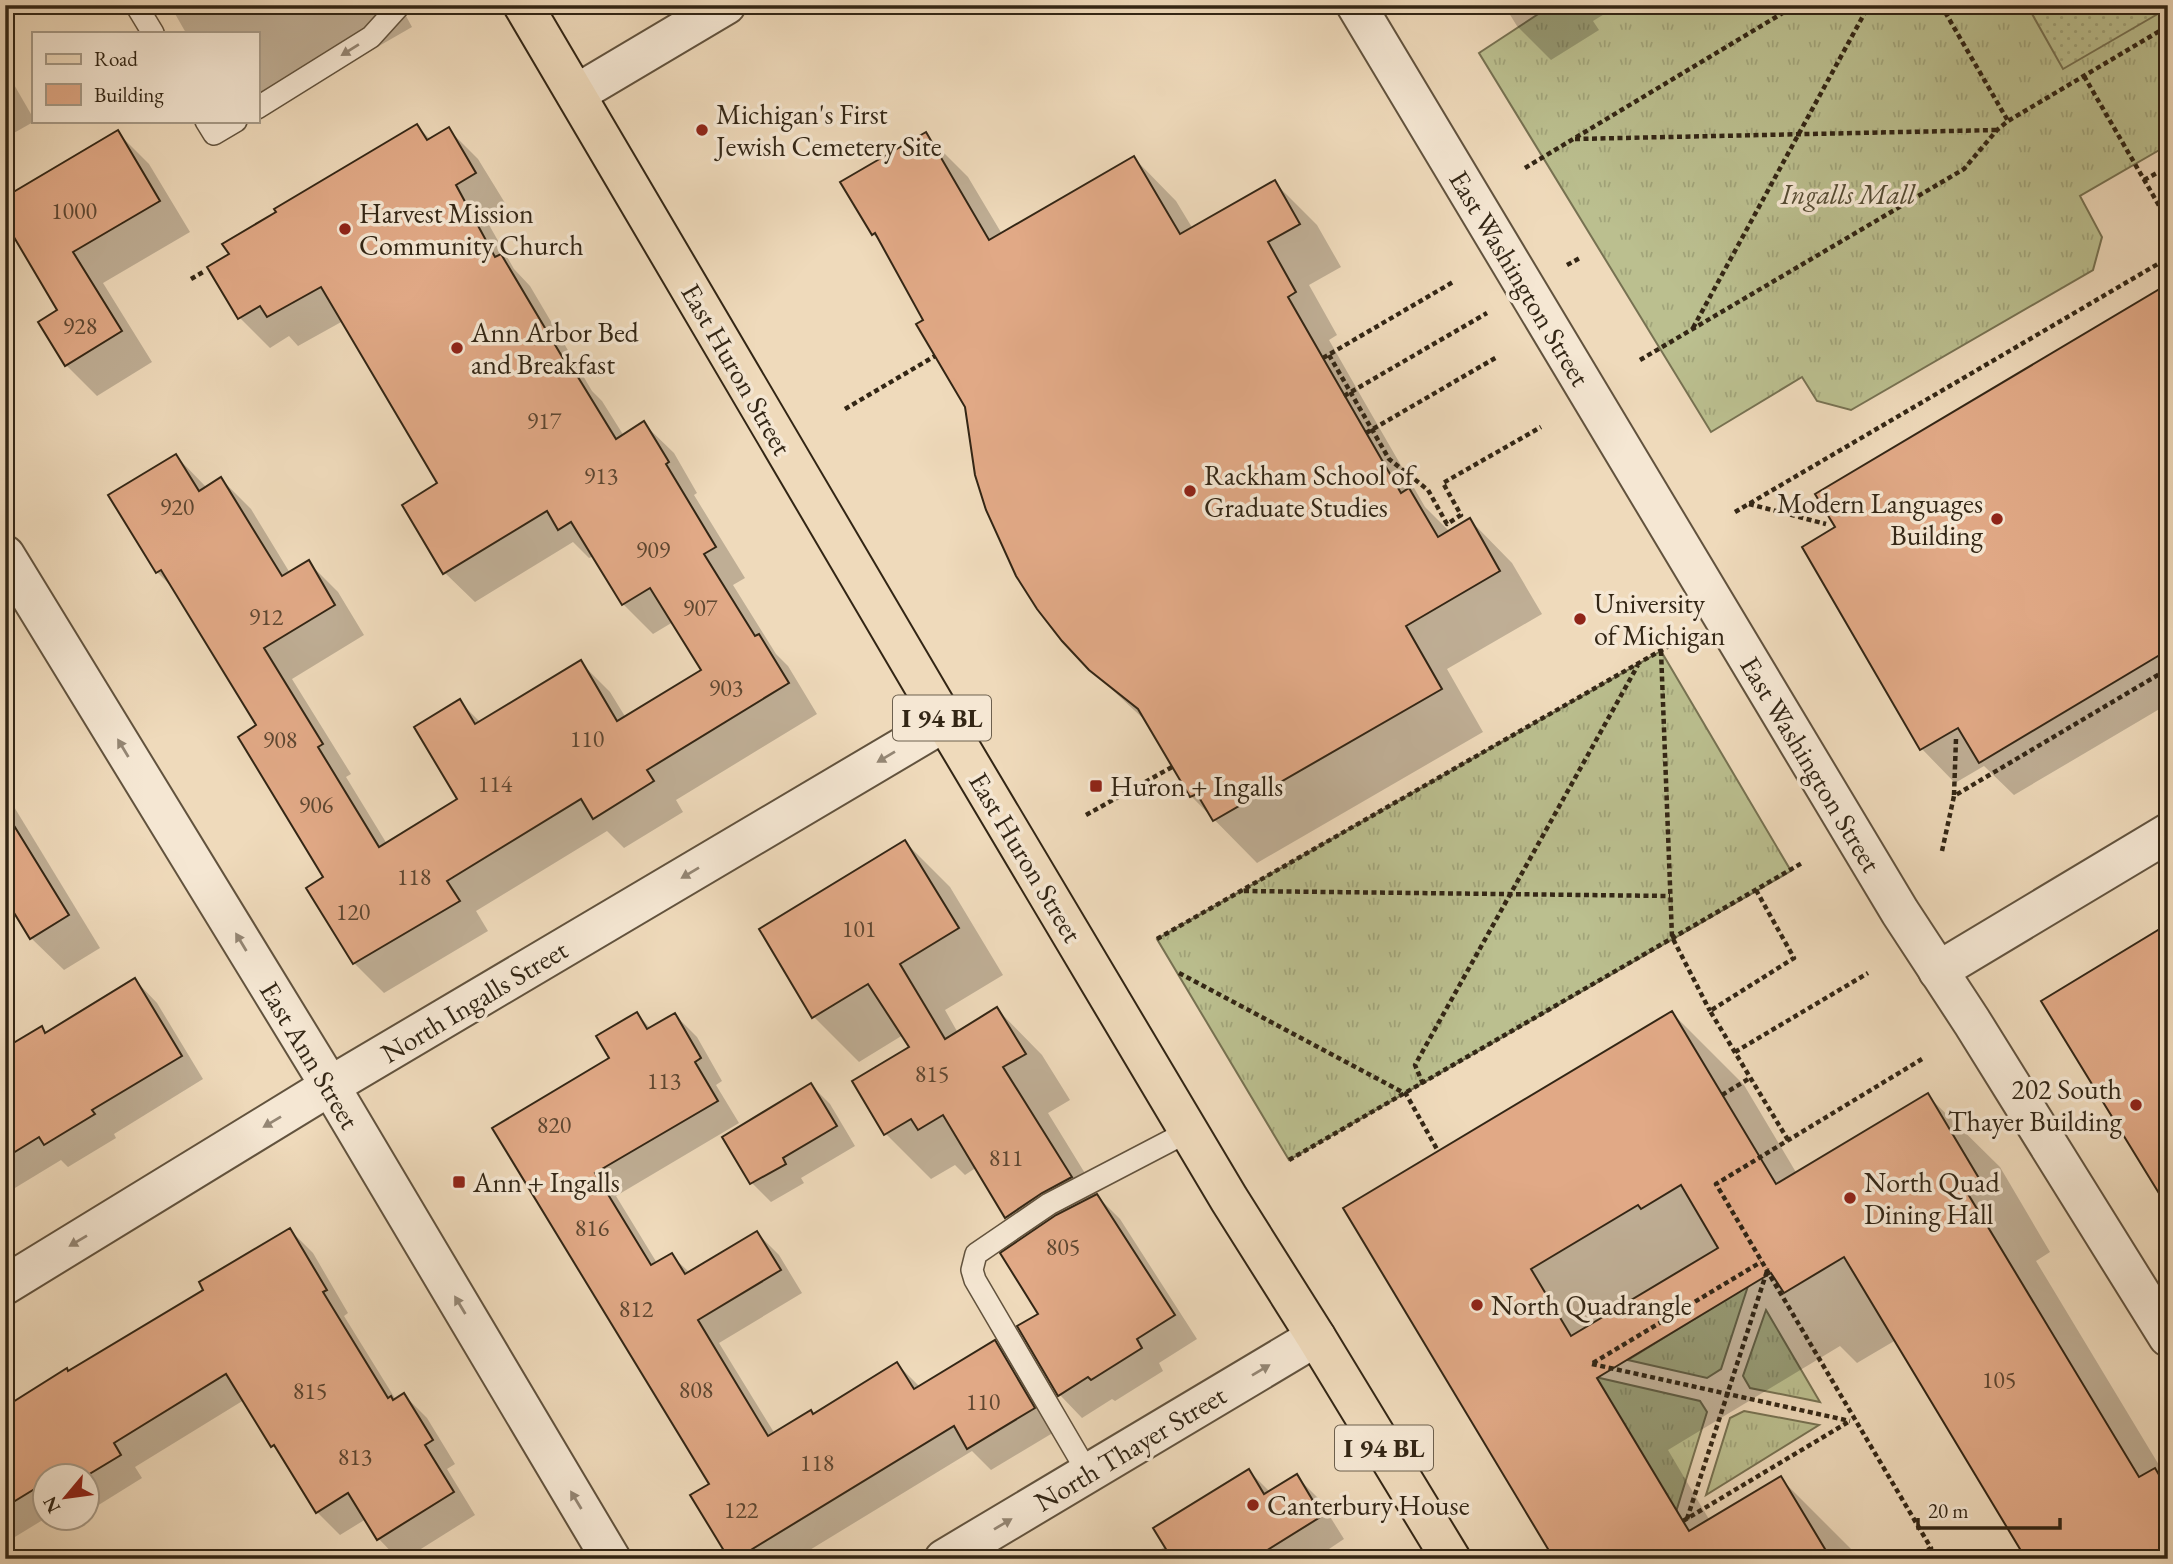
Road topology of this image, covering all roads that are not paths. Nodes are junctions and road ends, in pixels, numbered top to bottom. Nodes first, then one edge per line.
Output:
1 (136, 5) edge
2 (400, 5) edge
3 (523, 5) edge
4 (726, 5) edge
5 (1356, 5) edge
6 (152, 32) edge
7 (576, 94) junction
8 (259, 107) edge
9 (207, 122) edge
10 (234, 122) edge
11 (5, 555) edge
12 (944, 722) junction
13 (2168, 833) edge
14 (1938, 971) junction
15 (330, 1086) junction
16 (1189, 1131) junction
17 (5, 1285) edge
18 (1316, 1337) junction
19 (2168, 1337) edge
20 (1088, 1473) junction
21 (611, 1559) edge
22 (944, 1559) edge
23 (1451, 1559) edge

1 - 6 lane
2 -> 8 lane
3 - 7 main road, East Huron Street / I 94 BL
4 - 7 street
5 - 14 street, East Washington Street
7 - 12 main road, East Huron Street / I 94 BL
9 - 10 lane
15 -> 11 street, East Ann Street
12 -> 15 street, North Ingalls Street
12 - 16 main road, East Huron Street / I 94 BL
13 - 14 street
14 - 19 street, East Washington Street
15 -> 17 street, North Ingalls Street
21 -> 15 street, East Ann Street
16 - 18 main road, East Huron Street / I 94 BL
16 - 20 lane
20 -> 18 street, North Thayer Street
18 - 23 main road, East Huron Street / I 94 BL
22 -> 20 street, North Thayer Street

